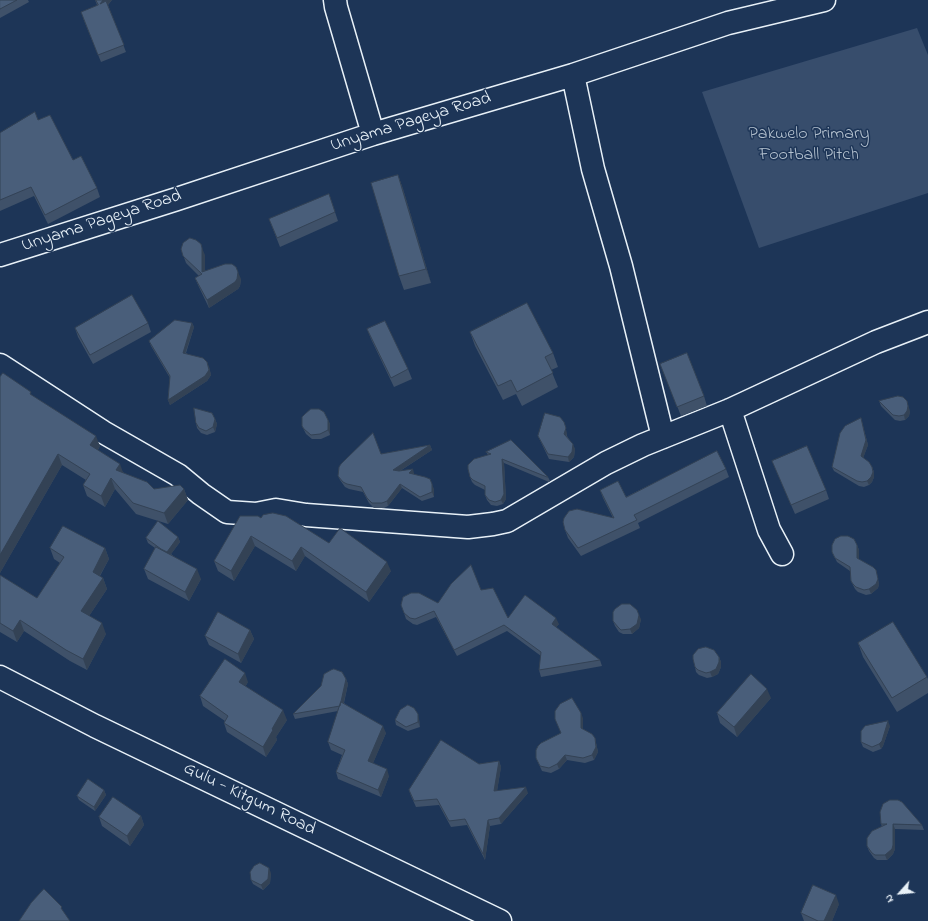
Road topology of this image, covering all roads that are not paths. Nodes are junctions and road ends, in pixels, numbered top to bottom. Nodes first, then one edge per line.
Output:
1 (335, 0) edge
2 (824, 0) edge
3 (573, 75) junction
4 (374, 134) junction
5 (0, 255) edge
6 (928, 322) edge
7 (0, 365) edge
8 (730, 410) junction
9 (663, 437) junction
10 (782, 554) dead end
11 (0, 677) edge
12 (500, 921) edge

1 - 4 street
2 - 3 street, Unyama Pageya Road
3 - 4 street, Unyama Pageya Road
3 - 9 street
4 - 5 street, Unyama Pageya Road
6 - 8 street
7 - 9 street
8 - 9 street
8 - 10 street
11 - 12 street, Gulu - Kitgum Road

